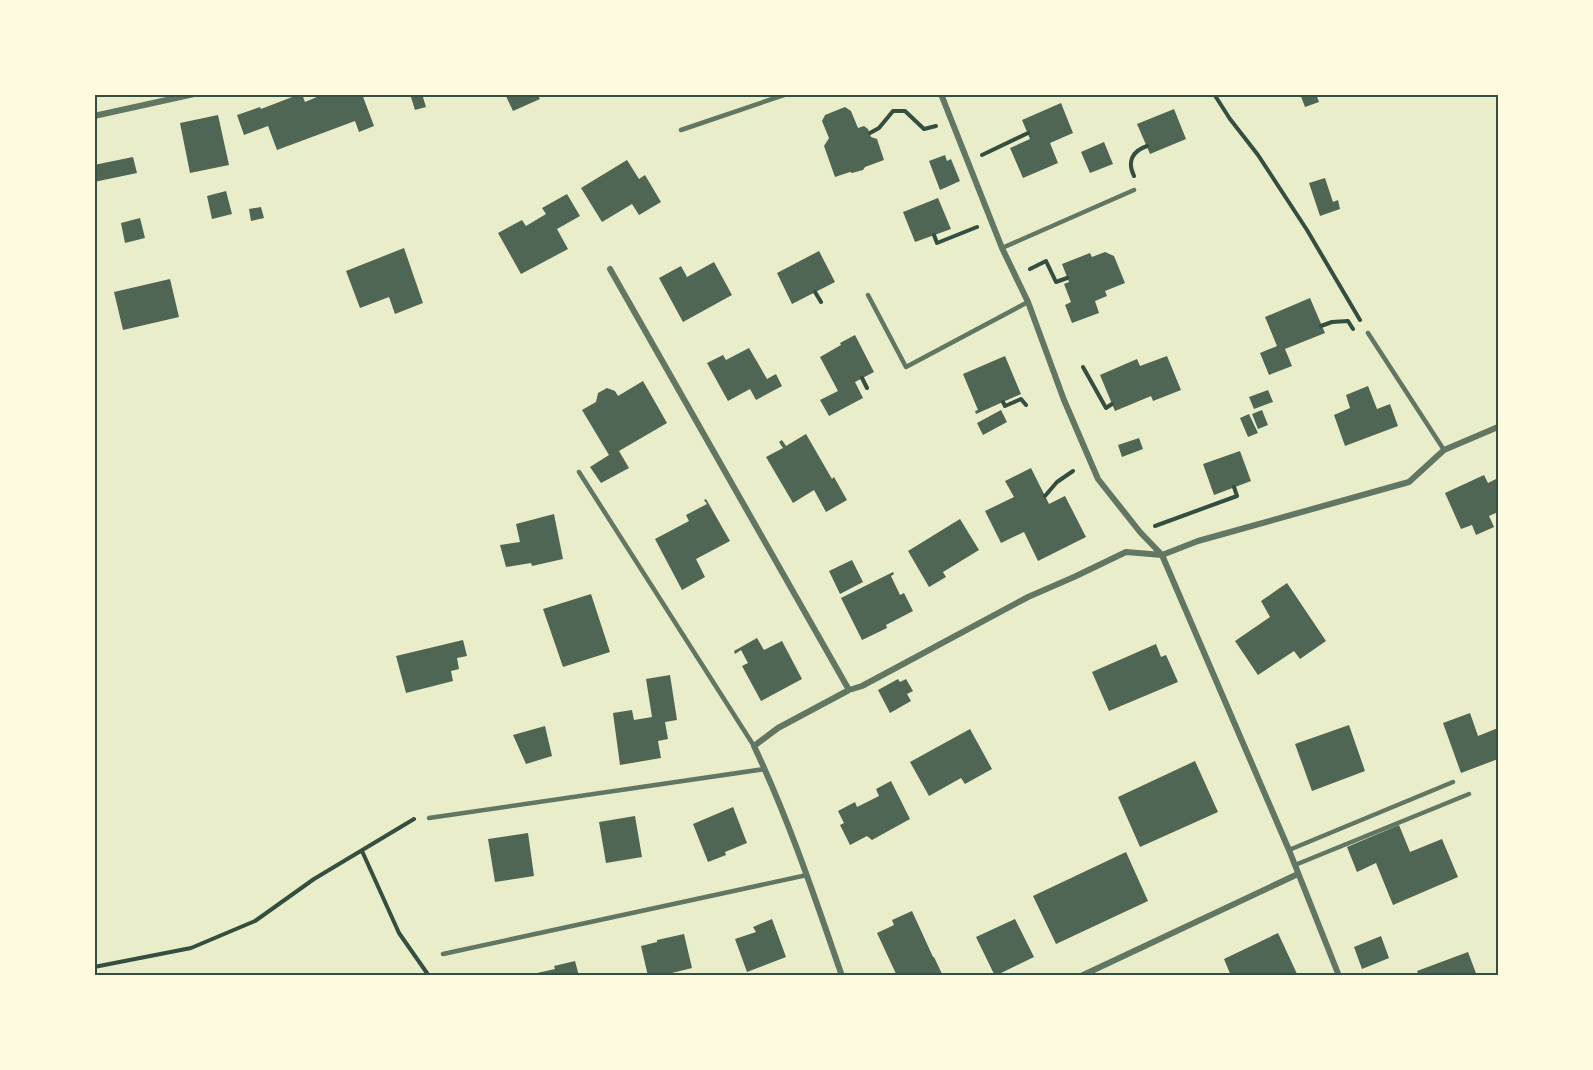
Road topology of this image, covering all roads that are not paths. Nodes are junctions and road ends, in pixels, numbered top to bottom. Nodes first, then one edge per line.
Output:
1 (194, 94) edge
2 (787, 94) edge
3 (941, 94) edge
4 (94, 116) edge
5 (681, 130) dead end
6 (1134, 190) dead end
7 (1002, 248) junction
8 (610, 269) dead end
9 (868, 295) dead end
10 (1028, 302) junction
11 (1368, 333) road end
12 (1498, 427) edge
13 (1444, 450) junction
14 (579, 472) dead end
15 (1162, 555) junction
16 (849, 690) junction
17 (754, 746) junction
18 (765, 769) junction
19 (1453, 782) dead end
20 (1469, 794) dead end
21 (429, 818) road end
22 (1289, 850) junction
23 (1295, 866) junction
24 (1298, 874) junction
25 (807, 875) junction
26 (443, 954) dead end
27 (842, 975) edge
28 (1081, 975) edge
29 (1339, 975) edge

1 - 4 street
2 - 5 lane
3 - 7 street
6 - 7 lane
7 - 10 street
8 - 16 street
9 - 10 lane
10 - 15 street
11 - 13 lane
12 - 13 street
13 - 15 street
14 - 17 lane
15 - 16 street
15 - 22 street
16 - 17 street
17 - 18 street
18 - 21 lane
18 - 25 street
19 - 22 lane
20 - 23 lane
22 - 23 street
23 - 24 street
24 - 28 street
24 - 29 street
25 - 26 lane
25 - 27 street

